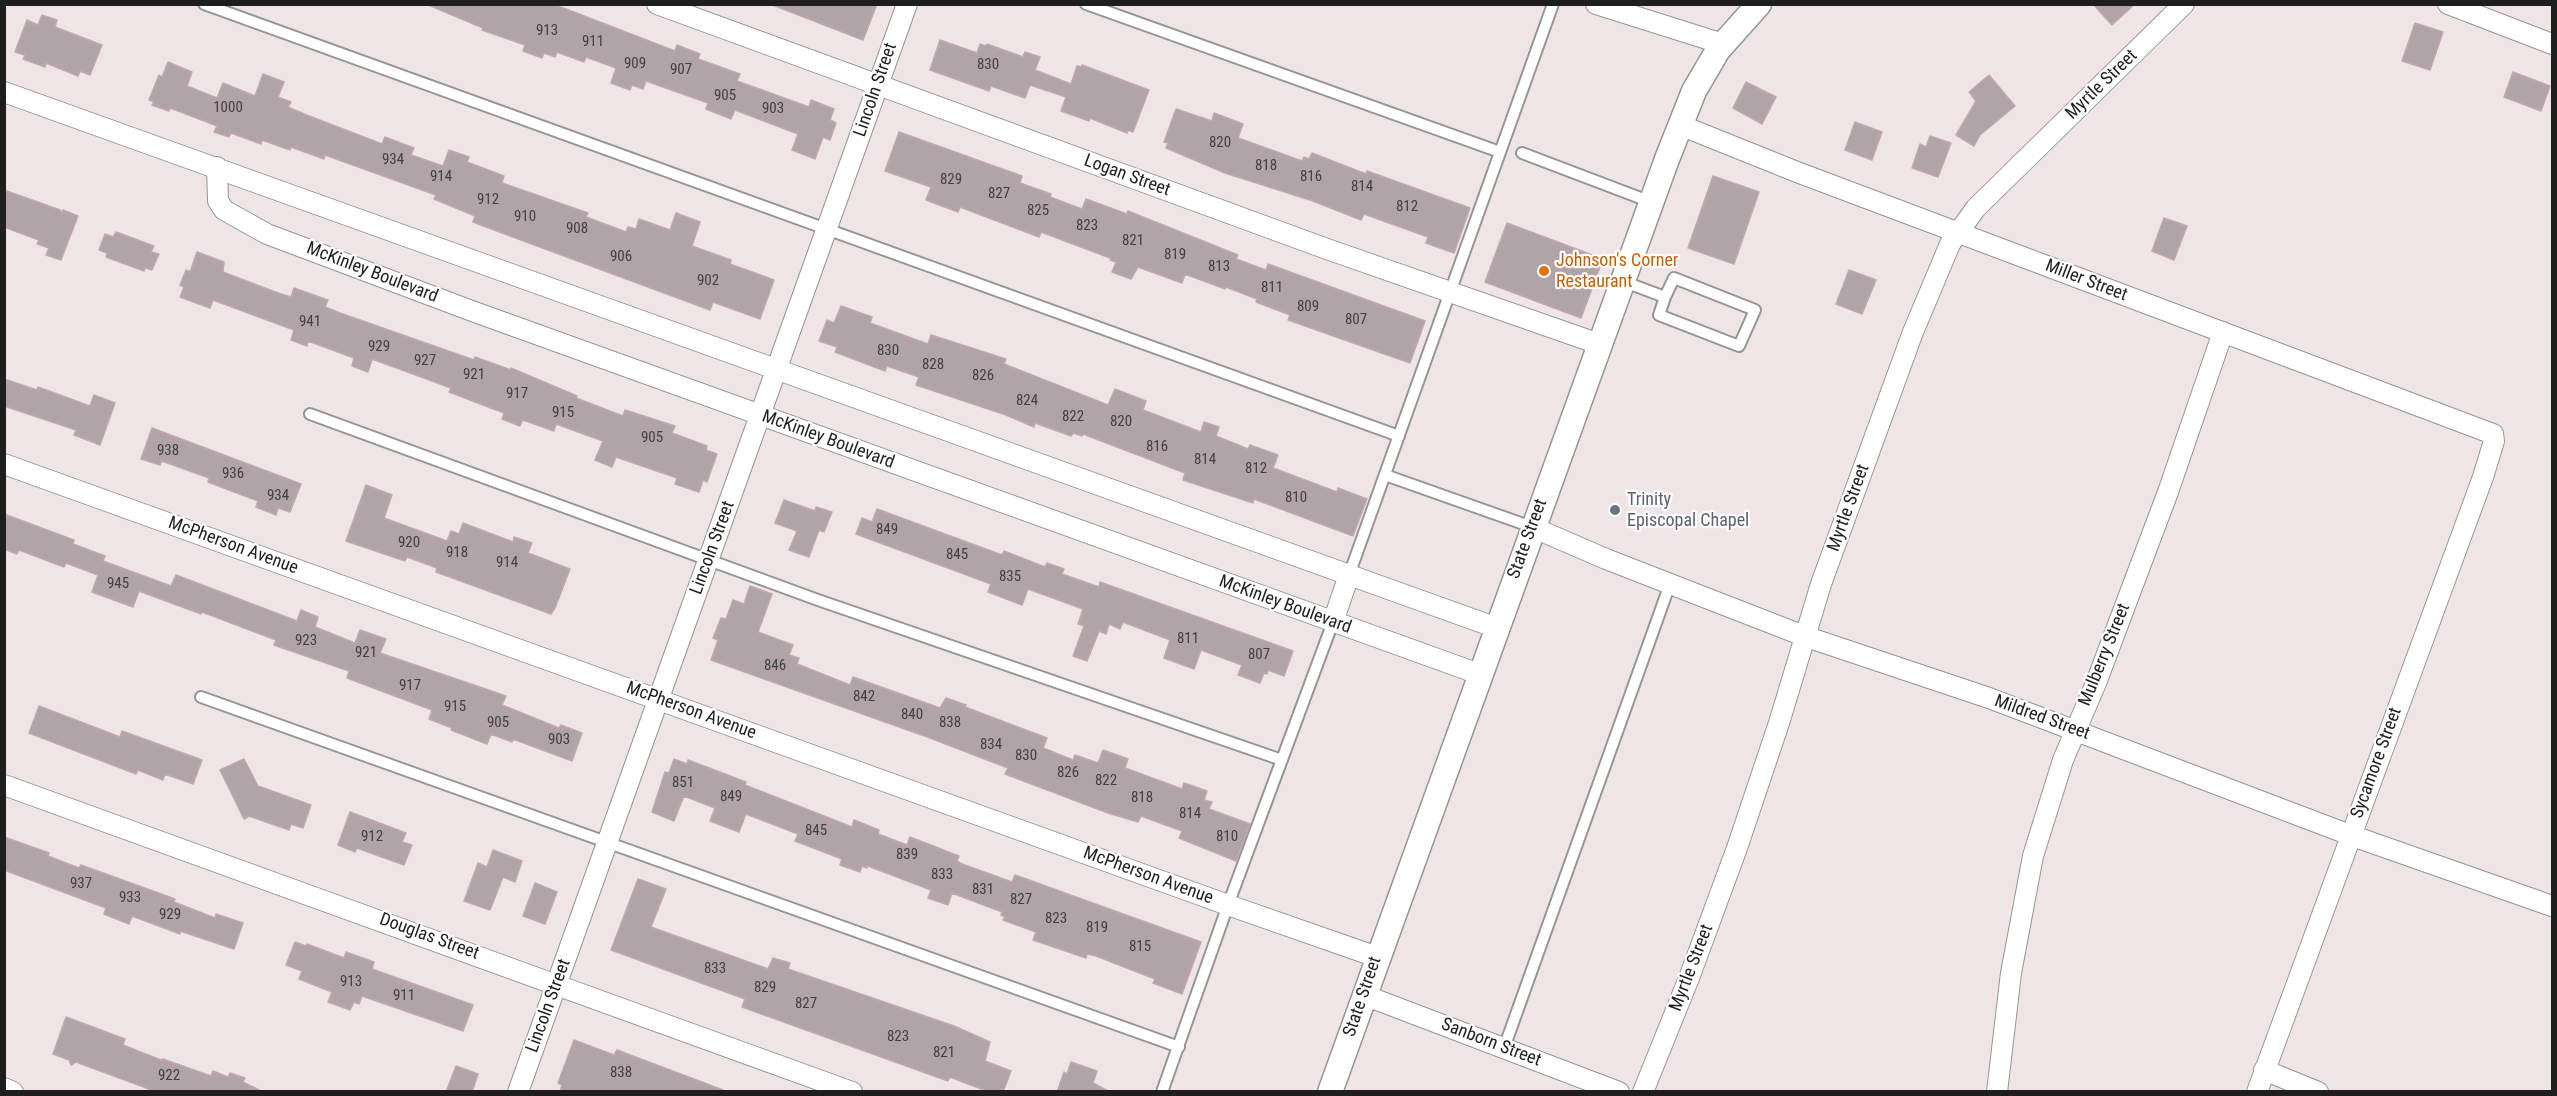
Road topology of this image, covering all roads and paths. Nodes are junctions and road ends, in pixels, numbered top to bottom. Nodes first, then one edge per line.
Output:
1 (204, 4) edge
2 (657, 4) edge
3 (907, 4) edge
4 (1086, 4) edge
5 (1553, 4) edge
6 (1596, 4) edge
7 (1759, 4) edge
8 (2184, 4) edge
9 (2448, 4) edge
10 (1723, 44) junction
11 (2553, 44) edge
12 (878, 84) junction
13 (4, 92) edge
14 (1680, 125) junction
15 (1500, 152) junction
16 (1522, 153) dead end
17 (216, 167) junction
18 (1651, 202) junction
19 (827, 228) junction
20 (1957, 232) junction
21 (1622, 281) junction
22 (1449, 292) junction
23 (1665, 297) junction
24 (2223, 332) junction
25 (1599, 344) junction
26 (777, 371) junction
27 (310, 414) dead end
28 (761, 415) junction
29 (2493, 434) joint
30 (1399, 436) junction
31 (4, 464) edge
32 (1385, 475) junction
33 (1532, 527) junction
34 (709, 559) junction
35 (1349, 575) junction
36 (1670, 584) junction
37 (1333, 622) junction
38 (1497, 628) junction
39 (1804, 636) junction
40 (1479, 674) junction
41 (201, 697) dead end
42 (659, 700) junction
43 (2075, 730) junction
44 (1282, 760) junction
45 (4, 785) edge
46 (2350, 835) junction
47 (607, 843) junction
48 (1228, 905) junction
49 (2553, 906) edge
50 (1377, 957) junction
51 (556, 985) junction
52 (1364, 995) junction
53 (1179, 1047) junction
54 (1504, 1048) junction
55 (2264, 1070) junction
56 (4, 1088) edge
57 (13, 1092) edge
58 (518, 1092) edge
59 (852, 1092) edge
60 (1162, 1092) edge
61 (1330, 1092) edge
62 (1619, 1092) edge
63 (1643, 1092) edge
64 (1997, 1092) edge
65 (2257, 1092) edge
66 (2318, 1092) edge

1 - 19 lane
2 - 12 street, Logan Street
3 - 12 street, Lincoln Street
4 - 15 lane
5 - 15 lane
6 - 10 street
7 - 10 street, State Street
8 - 20 street, Myrtle Street
9 - 11 street
10 - 14 street, State Street
12 - 19 street, Lincoln Street
12 - 22 street, Logan Street
13 - 17 street
14 - 18 street, State Street
14 - 20 street, Miller Street
15 - 22 lane
16 - 18 lane
17 - 26 street
17 - 28 street, McKinley Boulevard
18 - 21 street, State Street
19 - 26 street, Lincoln Street
19 - 30 lane
20 - 24 street, Miller Street
20 - 39 street, Myrtle Street
21 - 23 lane
21 - 25 street, State Street
22 - 25 street, Logan Street
22 - 30 lane
23 - 23 lane
24 - 29 street, Miller Street
24 - 43 street, Mulberry Street
25 - 33 street, State Street
26 - 28 street, Lincoln Street
26 - 35 street
27 - 34 lane
28 - 34 street, Lincoln Street
28 - 37 street, McKinley Boulevard
29 - 46 street, Sycamore Street
30 - 32 lane
31 - 42 street, McPherson Avenue
32 - 33 lane
32 - 35 lane
33 - 36 street, Mildred Street
33 - 38 street, State Street
34 - 42 street, Lincoln Street
34 - 44 lane
35 - 37 street
35 - 38 street
36 - 39 street, Mildred Street
36 - 54 lane
37 - 40 street, McKinley Boulevard
37 - 44 lane
38 - 40 street, State Street
39 - 43 street, Mildred Street
39 - 63 street, Myrtle Street
40 - 50 street, State Street
41 - 47 lane
42 - 47 street, Lincoln Street
42 - 48 street, McPherson Avenue
43 - 46 street, Mildred Street
43 - 64 street, Mulberry Street
44 - 48 lane
45 - 51 street, Douglas Street
46 - 49 street, Mildred Street
46 - 55 street, Sycamore Street
47 - 51 street, Lincoln Street
47 - 53 lane
48 - 50 street, McPherson Avenue
48 - 53 lane
50 - 52 street, State Street
51 - 58 street, Lincoln Street
51 - 59 street, Douglas Street
52 - 54 street, Sanborn Street
52 - 61 street, State Street
53 - 60 lane
54 - 62 street, Sanborn Street
55 - 65 street, Sycamore Street
55 - 66 street
56 - 57 street

